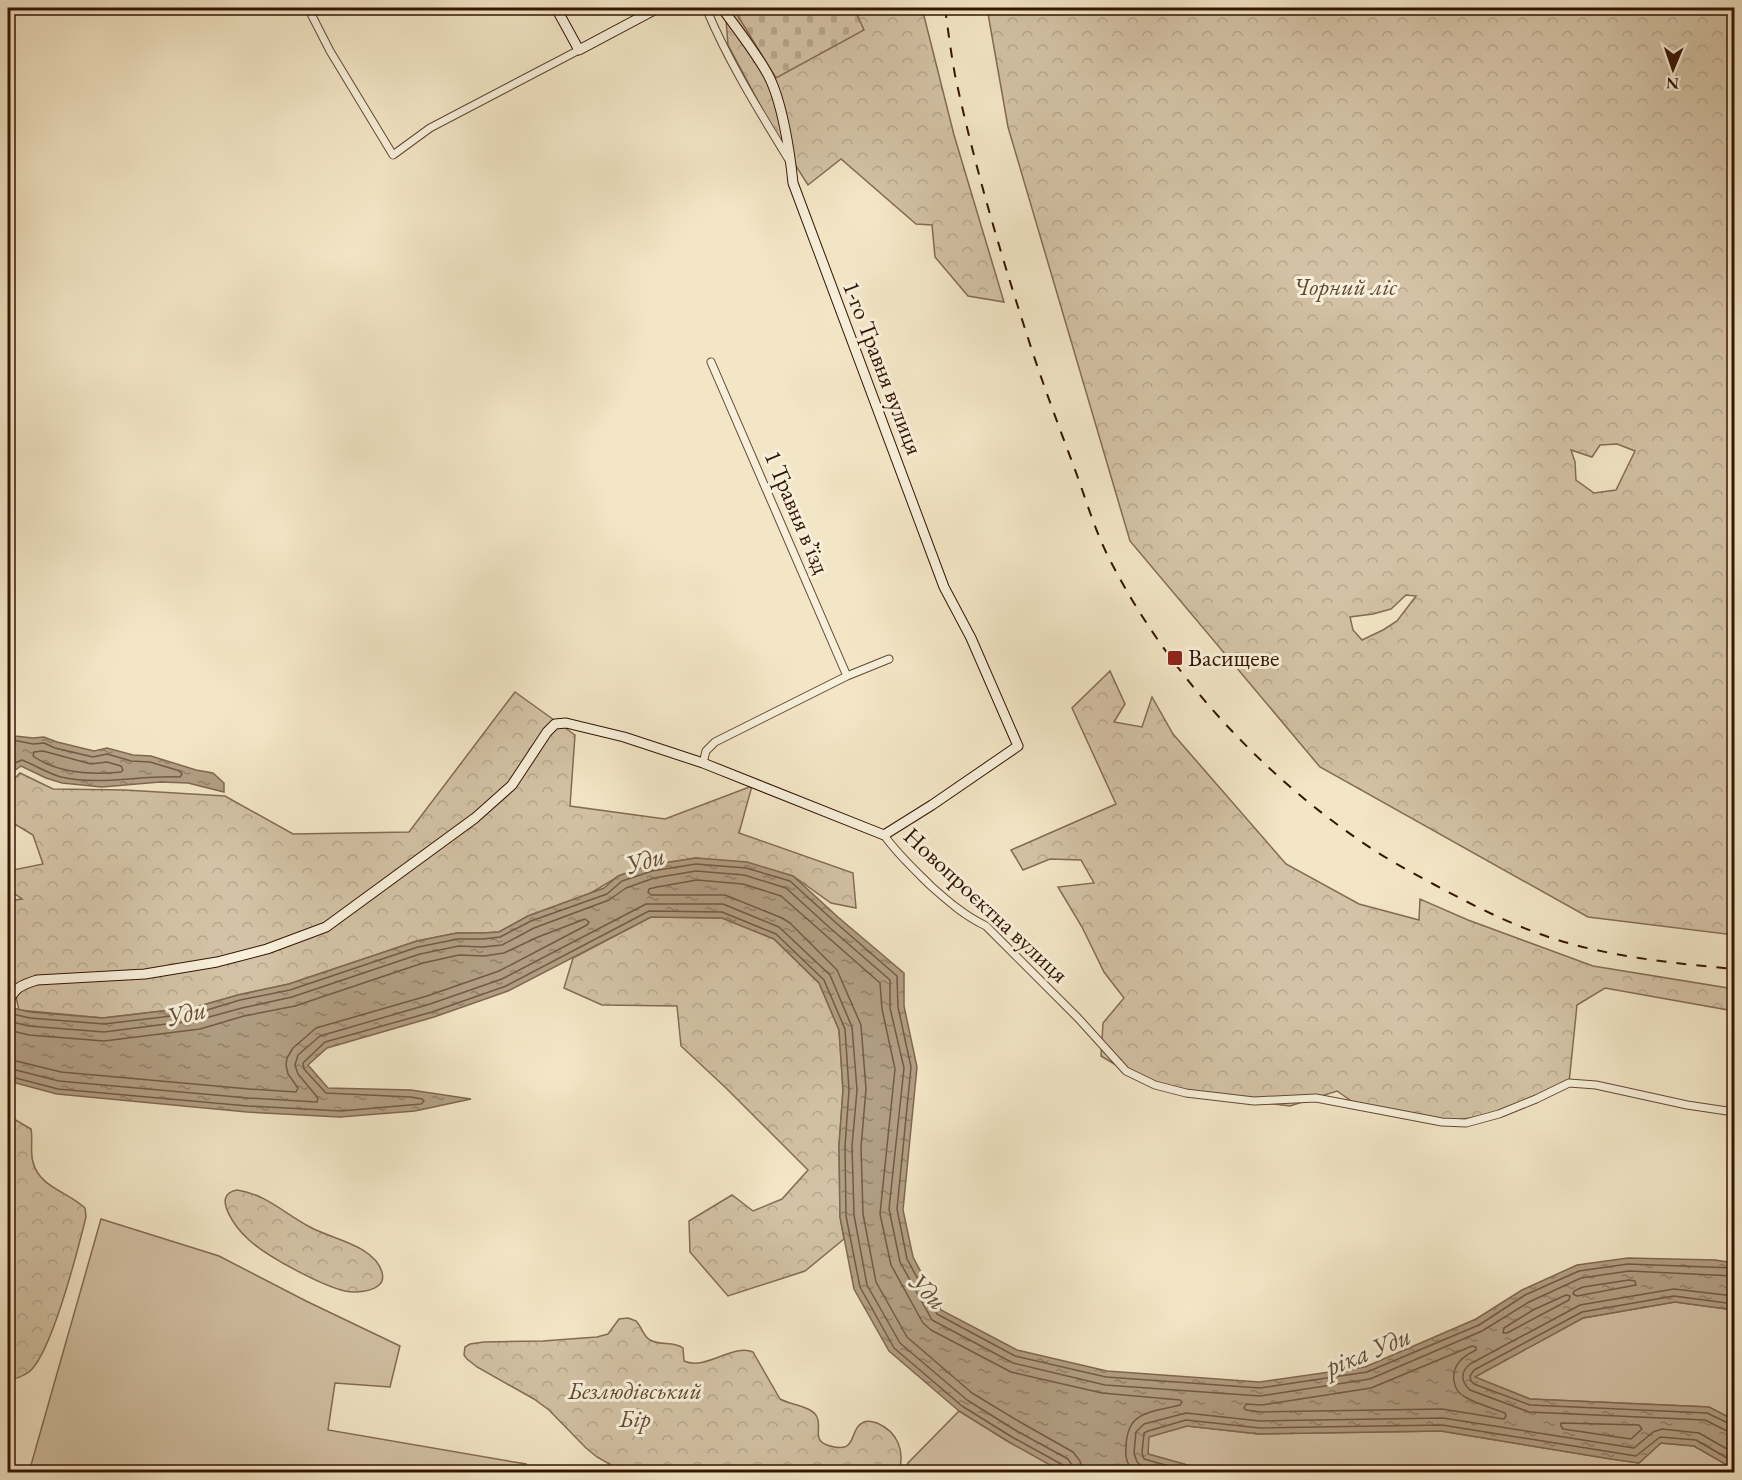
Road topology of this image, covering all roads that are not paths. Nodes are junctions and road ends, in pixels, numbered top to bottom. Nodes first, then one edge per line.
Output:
1 (308, 8) edge
2 (556, 8) edge
3 (658, 8) edge
4 (706, 8) edge
5 (722, 8) edge
6 (579, 50) junction
7 (790, 162) junction
8 (711, 362) dead end
9 (889, 659) dead end
10 (847, 676) junction
11 (703, 763) junction
12 (884, 835) junction
13 (8, 1004) edge
14 (1734, 1112) edge

1 - 6 street
2 - 6 street
3 - 6 street
4 - 7 street, 1-го Травня вулиця
5 - 7 street
7 - 12 street, 1-го Травня вулиця
8 - 10 street, 1 Травня в’їзд
9 - 10 street
10 - 11 street
11 - 12 street
11 - 13 street
12 - 14 street, Новопроєктна вулиця

